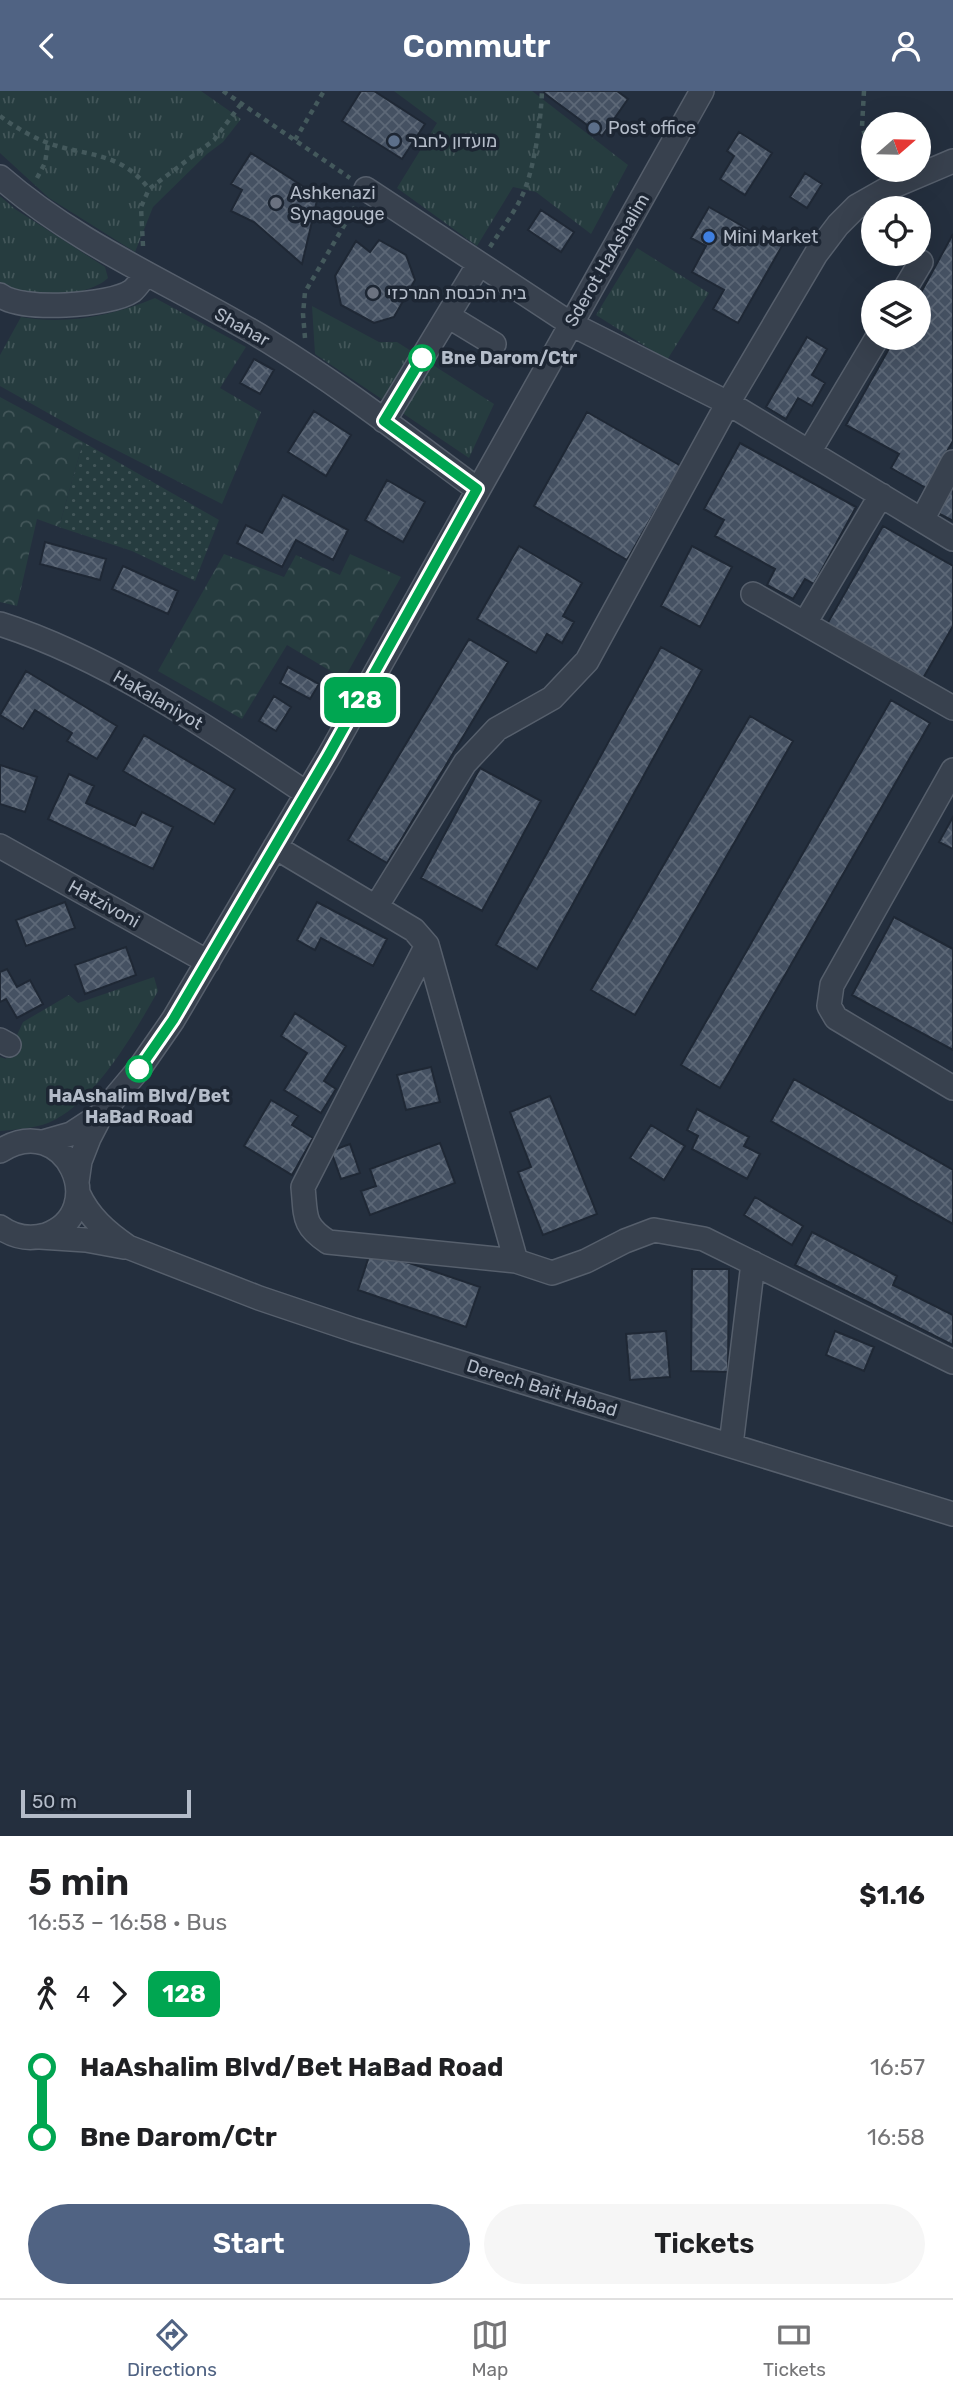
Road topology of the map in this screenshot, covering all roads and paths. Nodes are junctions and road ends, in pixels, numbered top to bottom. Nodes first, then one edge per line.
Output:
1 (223, 91) edge
2 (324, 91) edge
3 (542, 91) edge
4 (864, 91) edge
5 (693, 95) edge
6 (241, 104) junction
7 (863, 112) edge
8 (0, 116) edge
9 (295, 141) junction
10 (48, 143) junction
11 (953, 161) edge
12 (0, 177) edge
13 (149, 189) junction
14 (366, 189) junction
15 (26, 199) junction
16 (479, 264) junction
17 (146, 274) junction
18 (2, 301) edge
19 (448, 316) junction
20 (571, 324) junction
21 (494, 344) dead end
22 (870, 350) edge
23 (307, 367) junction
24 (728, 403) junction
25 (384, 421) junction
26 (809, 452) junction
27 (953, 462) edge
28 (477, 489) junction
29 (881, 495) junction
30 (922, 520) junction
31 (953, 538) edge
32 (753, 594) dead end
33 (0, 624) edge
34 (805, 624) junction
35 (953, 708) edge
36 (953, 770) edge
37 (306, 793) junction
38 (0, 846) edge
39 (275, 847) junction
40 (376, 907) junction
41 (427, 945) junction
42 (208, 962) junction
43 (953, 1088) edge
44 (102, 1113) junction
45 (43, 1142) junction
46 (2, 1149) edge
47 (78, 1187) junction
48 (0, 1227) edge
49 (38, 1237) junction
50 (134, 1249) junction
51 (516, 1261) junction
52 (753, 1263) junction
53 (953, 1362) edge
54 (731, 1445) junction
55 (953, 1514) edge

1 - 6 path
2 - 9 path
3 - 16 path
4 - 7 path
5 - 20 street, Sderot HaAshalim
6 - 9 path
6 - 13 path
8 - 10 path
9 - 14 path
10 - 13 path
10 - 15 path
11 - 24 street
12 - 15 street, Shahar
13 - 17 path
14 - 16 street
14 - 23 path
15 - 17 street, Shahar
16 - 19 street
16 - 20 street
17 - 18 street
17 - 23 street, Shahar
19 - 21 street
19 - 25 street
20 - 24 street
20 - 28 street, Sderot HaAshalim
22 - 26 street
23 - 25 street, Shahar
24 - 26 street
24 - 40 street
25 - 28 street, Shahar
26 - 29 street
27 - 30 street
28 - 37 street, Sderot HaAshalim
29 - 30 street
29 - 34 street
30 - 31 street
32 - 34 street
33 - 37 street, HaKalaniyot
34 - 35 street
36 - 43 street
37 - 39 street, Sderot HaAshalim
38 - 42 street, Hatzivoni
39 - 40 street
39 - 42 street, Sderot HaAshalim
40 - 41 street
41 - 51 street
41 - 51 street
42 - 44 street, Sderot HaAshalim
44 - 45 street, Sderot HaAshalim
44 - 47 street, Sderot HaAshalim
45 - 46 street, Sderot HaAshalim
45 - 47 street, Derech Bait Habad
47 - 49 street, Sderot HaAshalim
47 - 50 street, Derech Bait Habad
48 - 49 street, Derech Bait Habad
49 - 50 street, Derech Bait Habad
50 - 54 street, Derech Bait Habad
51 - 52 street
52 - 53 street
52 - 54 street
54 - 55 street, Derech Bait Habad

